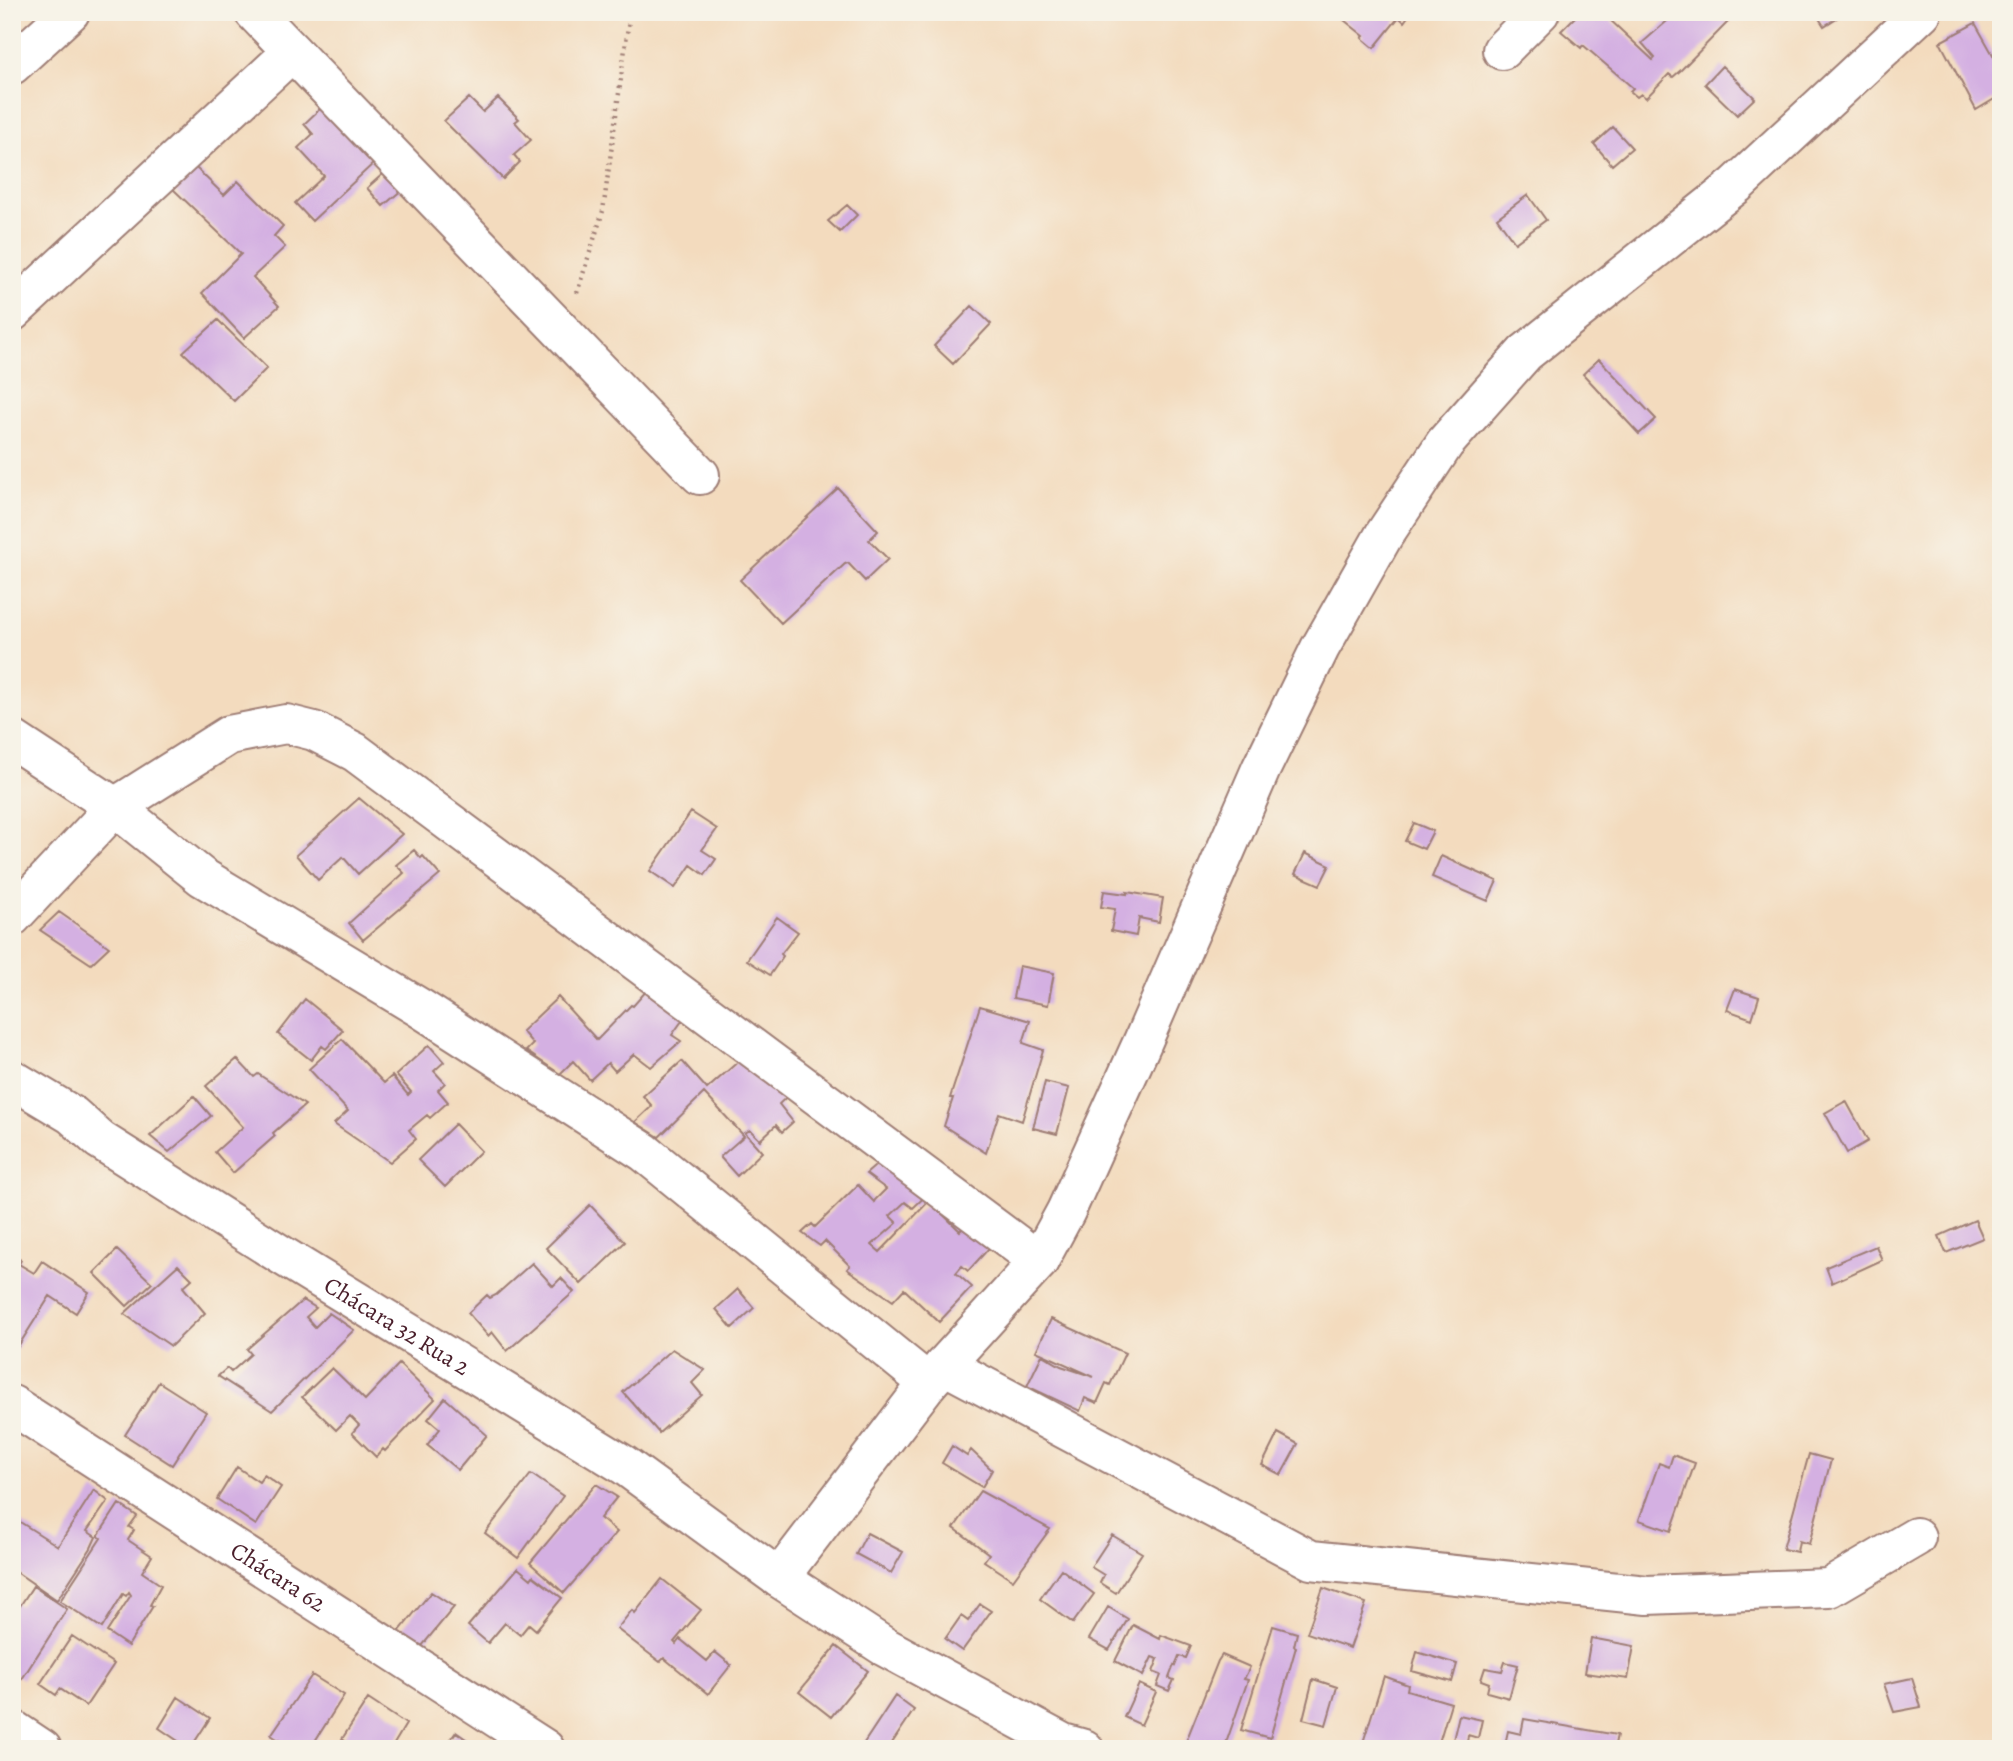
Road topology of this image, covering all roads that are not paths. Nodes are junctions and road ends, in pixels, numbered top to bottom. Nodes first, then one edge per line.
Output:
1 (71, 12) edge
2 (254, 12) edge
3 (1540, 12) edge
4 (1922, 12) edge
5 (1502, 50) dead end
6 (292, 52) junction
7 (12, 65) edge
8 (12, 312) edge
9 (699, 475) dead end
10 (12, 739) edge
11 (115, 807) junction
12 (12, 917) edge
13 (12, 1079) edge
14 (1039, 1261) junction
15 (936, 1374) junction
16 (12, 1405) edge
17 (1916, 1537) dead end
18 (779, 1578) junction
19 (12, 1729) edge
20 (42, 1749) edge
21 (545, 1749) edge
22 (1084, 1749) edge

1 - 7 street
2 - 6 street
3 - 5 street
4 - 14 street
6 - 8 street
6 - 9 street
10 - 11 street
11 - 12 street
11 - 14 street
11 - 15 street
13 - 18 street, Chácara 32 Rua 2
14 - 15 street
15 - 17 street
15 - 18 street
16 - 21 street, Chácara 62
18 - 22 street, Chácara 32 Rua 2
19 - 20 street

